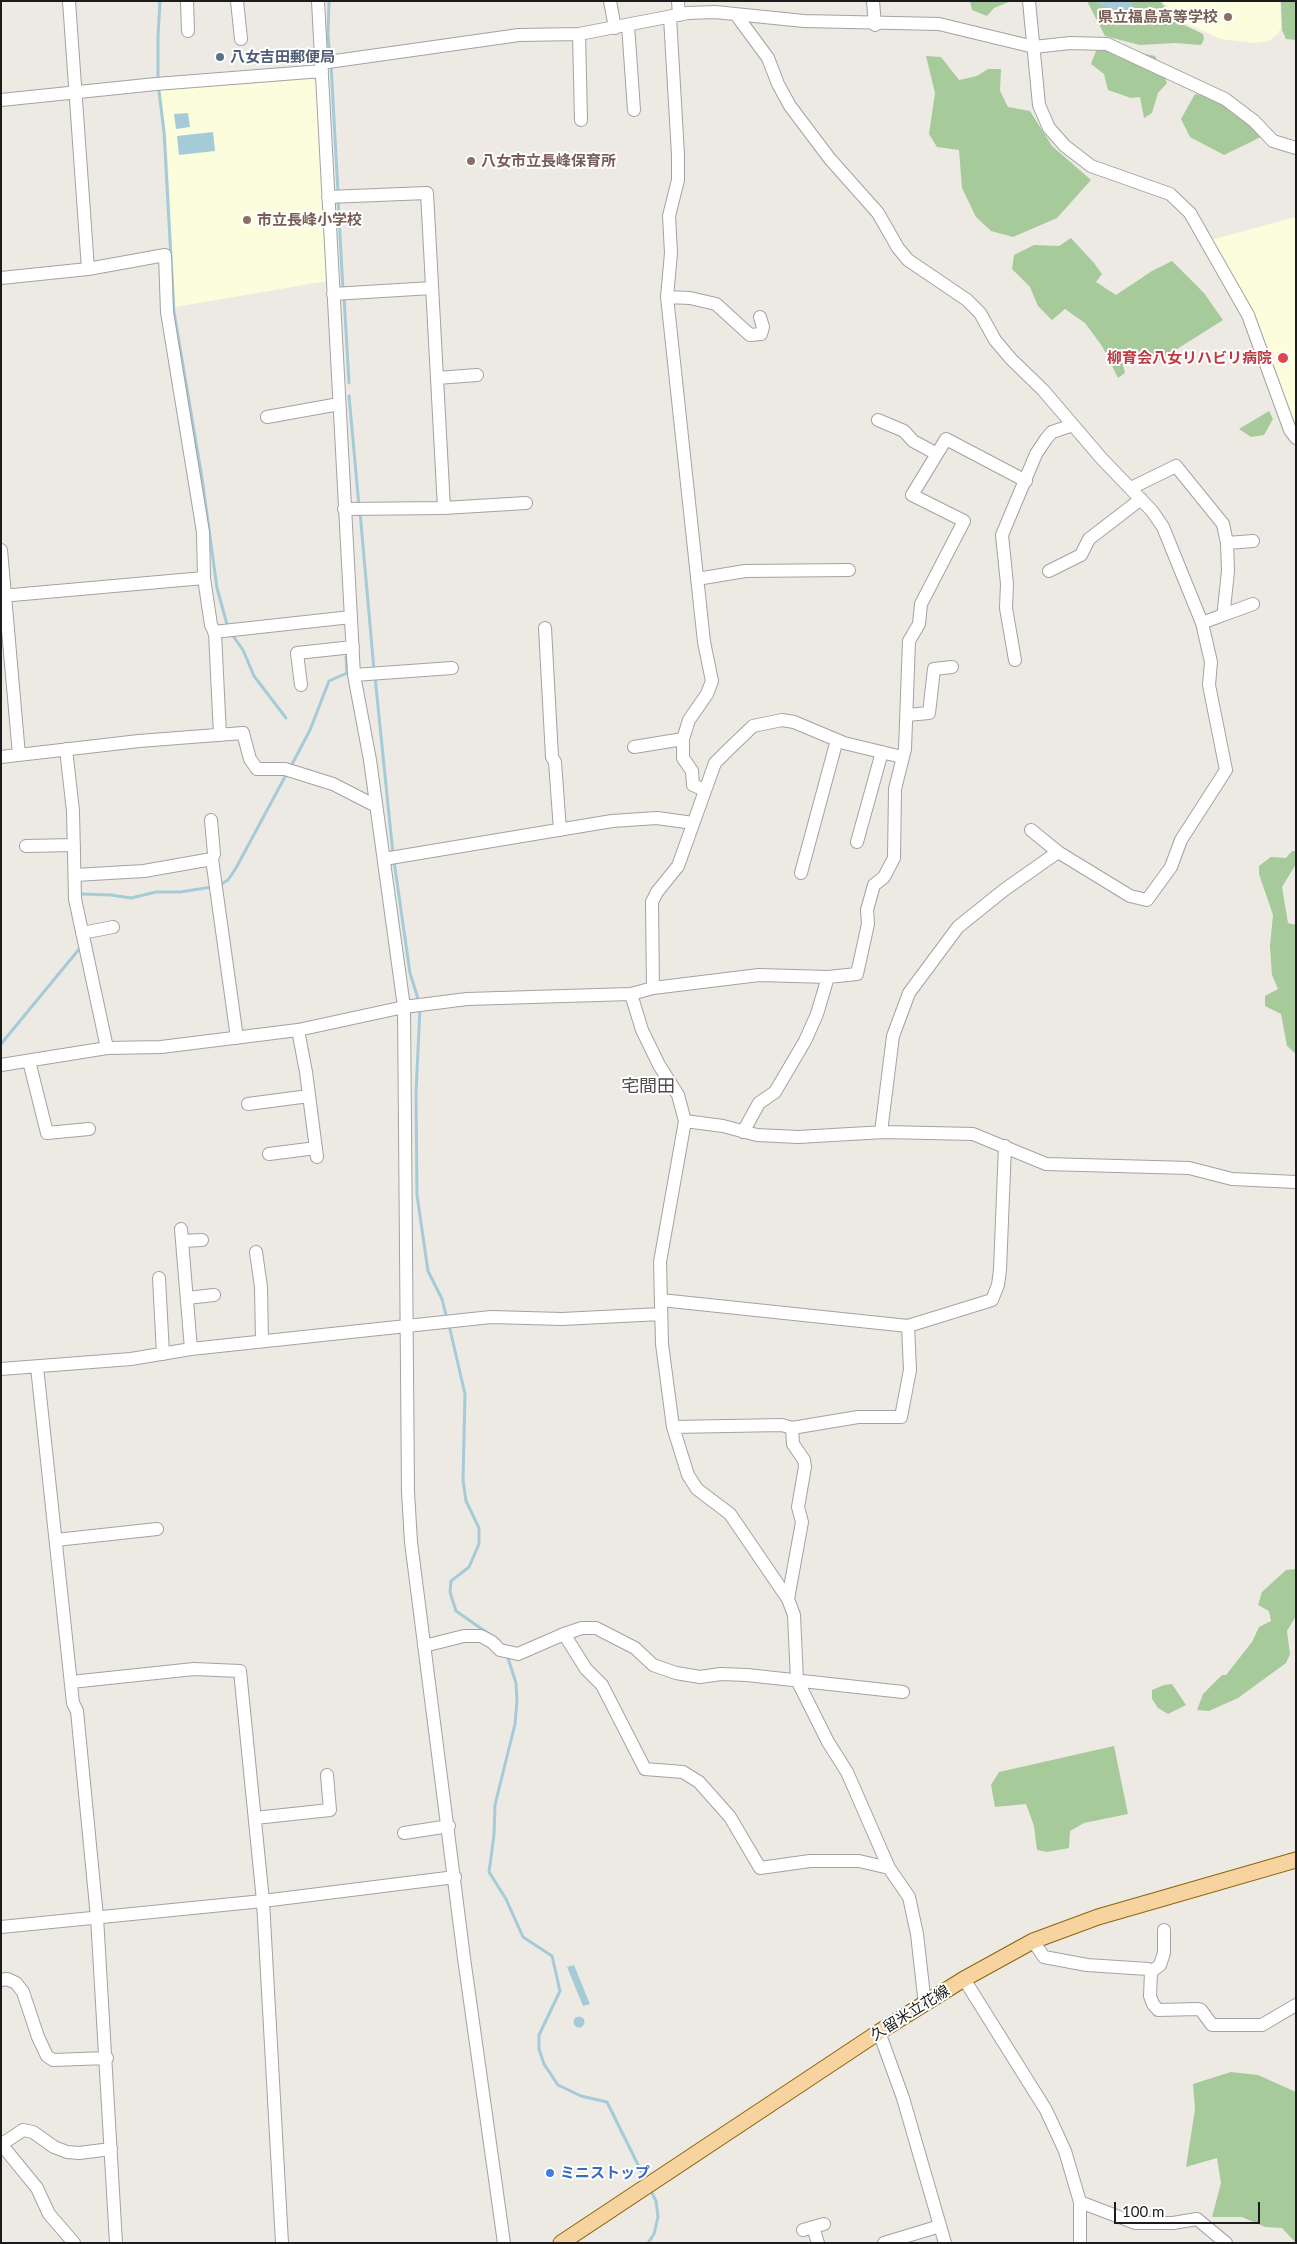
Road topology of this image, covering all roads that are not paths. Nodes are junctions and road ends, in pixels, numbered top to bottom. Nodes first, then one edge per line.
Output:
1 (70, 1) edge
2 (237, 1) edge
3 (318, 1) edge
4 (610, 1) edge
5 (678, 1) edge
6 (873, 1) edge
7 (1029, 1) edge
8 (191, 2) edge
9 (675, 16) junction
10 (737, 16) junction
11 (875, 24) junction
12 (628, 25) junction
13 (615, 28) junction
14 (188, 31) dead end
15 (579, 34) junction
16 (241, 39) dead end
17 (1034, 47) junction
18 (321, 67) junction
19 (76, 92) junction
20 (1, 100) edge
21 (634, 110) dead end
22 (581, 120) dead end
23 (1296, 148) edge
24 (328, 197) junction
25 (88, 269) junction
26 (1, 278) edge
27 (432, 288) junction
28 (333, 294) junction
29 (667, 297) junction
30 (760, 317) dead end
31 (477, 375) dead end
32 (437, 378) junction
33 (339, 404) junction
34 (267, 417) dead end
35 (878, 420) dead end
36 (1073, 425) junction
37 (1296, 438) edge
38 (937, 454) junction
39 (1026, 481) junction
40 (1130, 488) junction
41 (1141, 499) junction
42 (526, 503) dead end
43 (444, 508) junction
44 (344, 509) junction
45 (1253, 541) dead end
46 (1228, 543) junction
47 (1, 550) edge
48 (849, 570) dead end
49 (1049, 571) dead end
50 (204, 578) junction
51 (697, 579) junction
52 (3, 596) edge
53 (1253, 604) dead end
54 (1222, 615) junction
55 (351, 617) junction
56 (1202, 623) junction
57 (545, 628) dead end
58 (214, 632) junction
59 (353, 647) junction
60 (1015, 660) dead end
61 (452, 668) dead end
62 (952, 668) dead end
63 (354, 675) junction
64 (301, 685) dead end
65 (907, 715) junction
66 (220, 734) junction
67 (683, 739) junction
68 (634, 747) dead end
69 (834, 747) dead end
70 (66, 749) junction
71 (882, 752) junction
72 (19, 755) junction
73 (1, 757) edge
74 (902, 757) junction
75 (704, 790) junction
76 (376, 806) junction
77 (211, 820) dead end
78 (693, 823) junction
79 (560, 830) junction
80 (1031, 830) dead end
81 (857, 842) dead end
82 (74, 845) junction
83 (26, 846) dead end
84 (1058, 852) junction
85 (212, 859) junction
86 (384, 860) junction
87 (801, 873) dead end
88 (75, 875) junction
89 (113, 927) dead end
90 (82, 933) junction
91 (828, 977) junction
92 (654, 988) junction
93 (631, 994) junction
94 (414, 1005) junction
95 (298, 1030) junction
96 (237, 1038) junction
97 (107, 1048) junction
98 (29, 1061) junction
99 (1, 1066) edge
100 (309, 1096) junction
101 (248, 1104) dead end
102 (686, 1121) junction
103 (89, 1129) dead end
104 (742, 1132) junction
105 (881, 1132) junction
106 (1005, 1146) junction
107 (276, 1156) dead end
108 (1296, 1182) edge
109 (202, 1240) dead end
110 (256, 1252) dead end
111 (158, 1278) dead end
112 (214, 1296) dead end
113 (187, 1298) junction
114 (661, 1300) junction
115 (662, 1314) junction
116 (908, 1326) junction
117 (408, 1327) junction
118 (262, 1341) junction
119 (191, 1349) junction
120 (164, 1354) junction
121 (37, 1367) junction
122 (1, 1369) edge
123 (673, 1427) junction
124 (792, 1428) junction
125 (157, 1529) dead end
126 (56, 1540) junction
127 (788, 1599) junction
128 (564, 1634) junction
129 (424, 1646) junction
130 (797, 1680) junction
131 (71, 1682) junction
132 (903, 1692) dead end
133 (327, 1775) dead end
134 (255, 1818) junction
135 (449, 1826) junction
136 (404, 1833) dead end
137 (1296, 1860) edge
138 (889, 1868) junction
139 (455, 1877) junction
140 (264, 1900) junction
141 (97, 1917) junction
142 (1, 1927) edge
143 (1164, 1930) dead end
144 (1033, 1941) junction
145 (1151, 1972) junction
146 (964, 1979) junction
147 (1, 1980) edge
148 (1296, 2004) edge
149 (925, 2005) junction
150 (879, 2032) junction
151 (106, 2058) junction
152 (2, 2144) edge
153 (111, 2149) junction
154 (1080, 2202) junction
155 (940, 2226) junction
156 (813, 2227) dead end
157 (74, 2243) edge
158 (116, 2243) edge
159 (282, 2243) edge
160 (504, 2243) edge
161 (561, 2243) edge
162 (818, 2243) edge
163 (884, 2243) edge
164 (945, 2243) edge
165 (1080, 2243) edge
166 (1226, 2243) edge

1 - 19 street
2 - 16 street
3 - 18 street
4 - 13 street
5 - 9 street
6 - 11 street
7 - 17 street
8 - 14 street
9 - 10 street
9 - 12 street
9 - 29 street
10 - 11 street
10 - 36 street
11 - 17 street
12 - 13 street
12 - 21 street
13 - 15 street
15 - 18 street
15 - 22 street
17 - 23 street
17 - 37 street
18 - 19 street
18 - 24 street
19 - 20 street
19 - 25 street
24 - 27 street
24 - 28 street
25 - 26 street
25 - 50 street
27 - 28 street
27 - 32 street
28 - 33 street
29 - 30 street
29 - 51 street
31 - 32 street
32 - 43 street
33 - 34 street
33 - 44 street
35 - 38 street
36 - 39 street
36 - 40 street
38 - 39 street
38 - 65 street
39 - 60 street
40 - 41 street
40 - 46 street
41 - 49 street
41 - 56 street
42 - 43 street
43 - 44 street
44 - 55 street
45 - 46 street
46 - 54 street
47 - 52 street
48 - 51 street
50 - 52 street
50 - 58 street
51 - 67 street
52 - 72 street
53 - 54 street
54 - 56 street
55 - 58 street
55 - 59 street
56 - 84 street
57 - 79 street
58 - 66 street
59 - 63 street
59 - 64 street
61 - 63 street
62 - 65 street
63 - 76 street
65 - 74 street
66 - 70 street
66 - 76 street
67 - 68 street
67 - 75 street
69 - 87 street
70 - 72 street
70 - 82 street
71 - 74 street
71 - 75 street
71 - 81 street
72 - 73 street
74 - 91 street
75 - 78 street
76 - 86 street
77 - 85 street
78 - 79 street
78 - 92 street
79 - 86 street
80 - 84 street
82 - 83 street
82 - 88 street
84 - 105 street
85 - 88 street
85 - 96 street
86 - 94 street
88 - 90 street
89 - 90 street
90 - 97 street
91 - 92 street
91 - 104 street
92 - 93 street
93 - 94 street
93 - 102 street
94 - 95 street
94 - 117 street
95 - 96 street
95 - 100 street
96 - 97 street
97 - 98 street
98 - 99 street
98 - 103 street
100 - 101 street
100 - 107 street
102 - 104 street
102 - 114 street
104 - 105 street
105 - 106 street
106 - 108 street
106 - 116 street
109 - 113 street
110 - 118 street
111 - 120 street
112 - 113 street
113 - 119 street
114 - 115 street
114 - 116 street
115 - 117 street
115 - 123 street
116 - 124 street
117 - 118 street
117 - 129 street
118 - 119 street
119 - 120 street
120 - 121 street
121 - 122 street
121 - 126 street
123 - 124 street
123 - 127 street
124 - 127 street
125 - 126 street
126 - 131 street
127 - 130 street
128 - 129 street
128 - 130 street
128 - 138 street
129 - 135 street
130 - 132 street
130 - 138 street
131 - 134 street
131 - 141 street
133 - 134 street
134 - 140 street
135 - 136 street
135 - 139 street
137 - 144 main road, 久留米立花線
138 - 149 street
139 - 140 street
139 - 160 street
140 - 141 street
140 - 159 street
141 - 142 street
141 - 151 street
143 - 145 street
144 - 145 street
144 - 146 main road, 久留米立花線
145 - 148 street
146 - 149 main road, 久留米立花線
146 - 154 street
147 - 151 street
149 - 150 main road, 久留米立花線
150 - 155 street
150 - 161 main road, 久留米立花線
151 - 153 street
152 - 153 street
152 - 157 street
153 - 158 street
154 - 165 street
154 - 166 street
155 - 163 street
155 - 164 street
156 - 162 street

